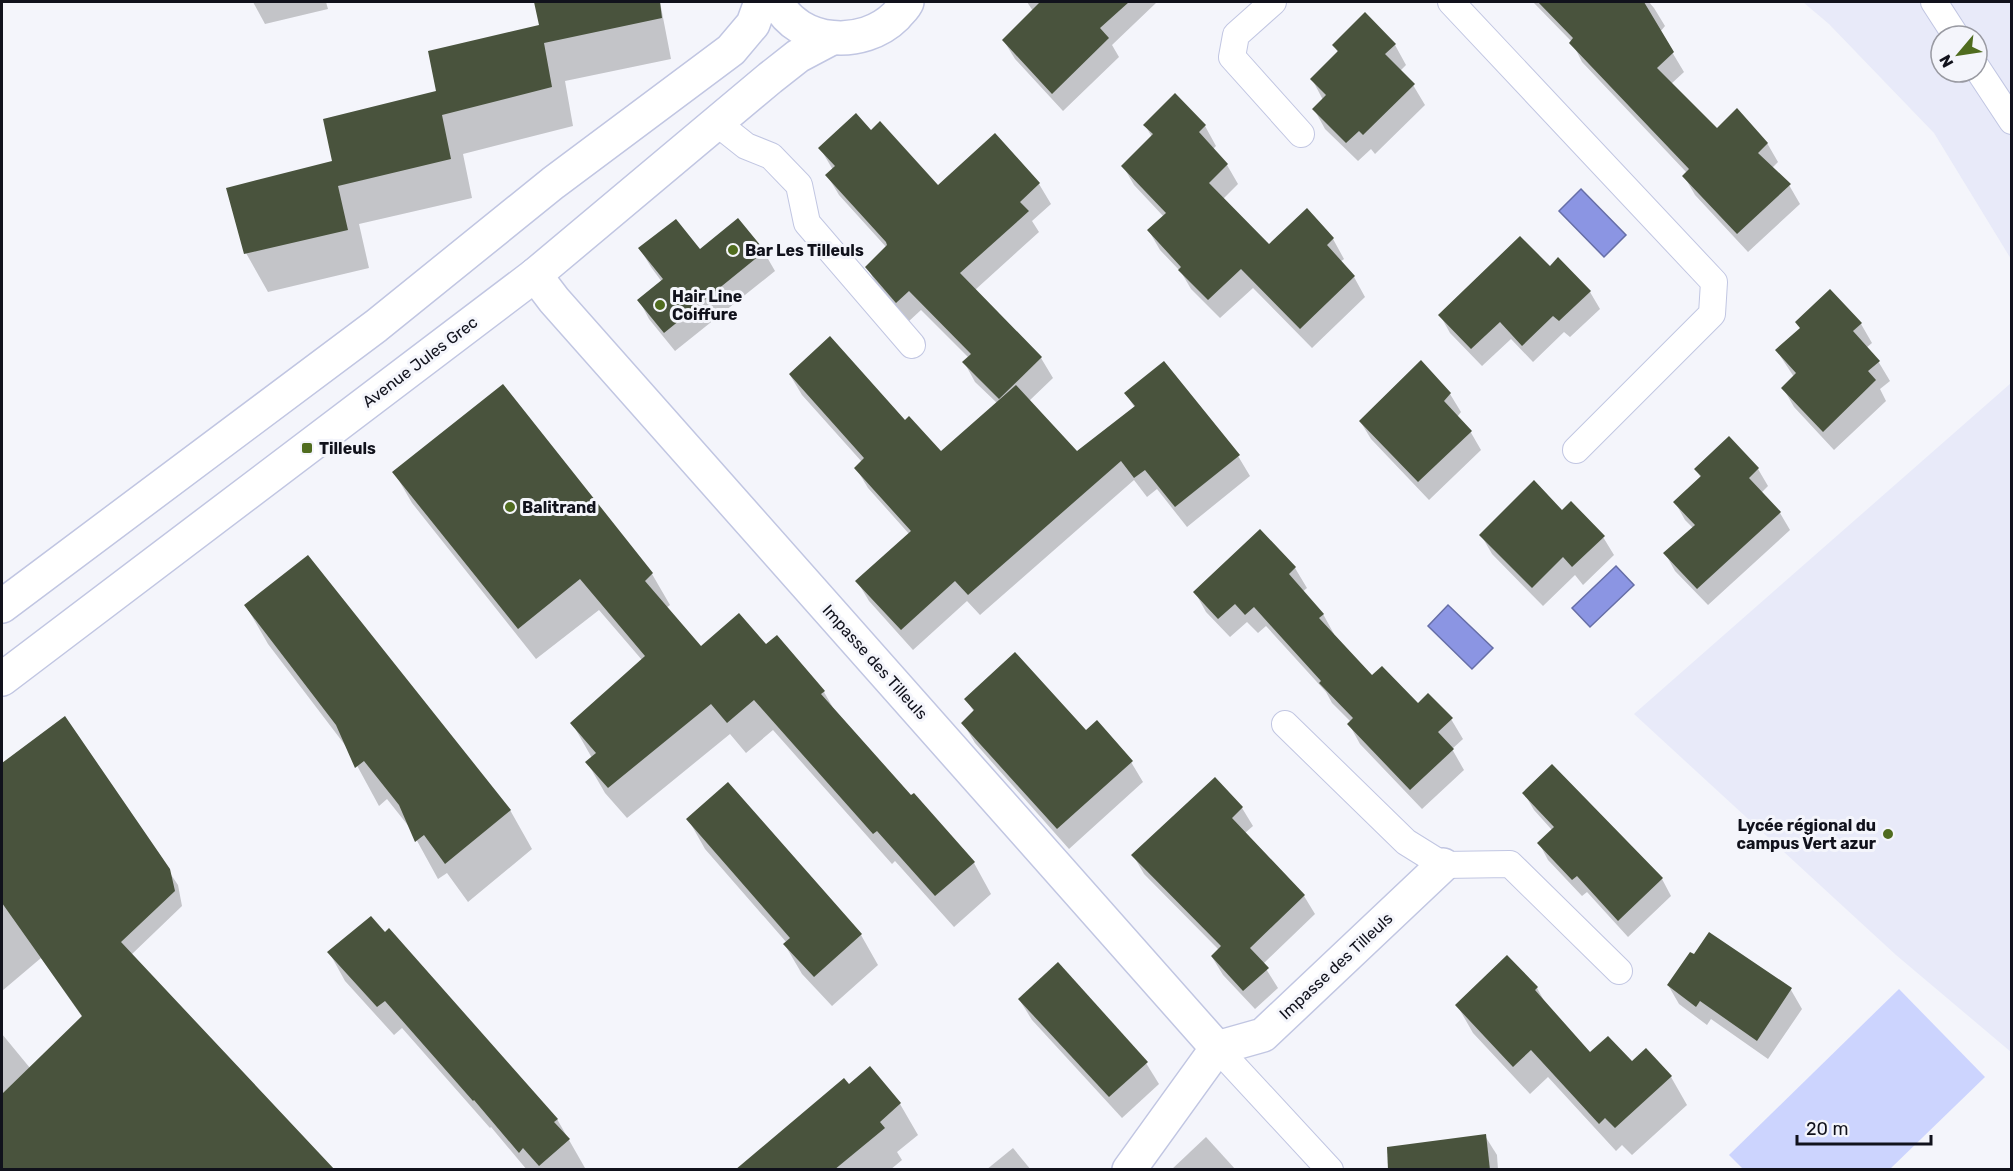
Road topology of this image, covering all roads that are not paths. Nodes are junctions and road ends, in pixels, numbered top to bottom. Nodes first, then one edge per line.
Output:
1 (761, 2) edge
2 (777, 2) edge
3 (907, 2) edge
4 (1273, 2) edge
5 (1451, 2) edge
6 (1934, 2) edge
7 (1948, 24) edge
8 (832, 39) junction
9 (1988, 84) edge
10 (2012, 121) edge
11 (717, 123) junction
12 (1301, 134) dead end
13 (535, 275) junction
14 (912, 345) dead end
15 (1576, 450) dead end
16 (2, 606) edge
17 (2, 679) edge
18 (1285, 724) dead end
19 (1443, 865) junction
20 (1619, 971) dead end
21 (1217, 1048) junction
22 (1129, 1170) edge
23 (1330, 1170) edge

1 - 16 street
2 - 8 street
3 - 8 street
4 - 12 lane
5 - 15 lane
6 - 7 lane
8 - 11 street, Avenue Jules Grec
9 - 10 lane
11 - 13 street, Avenue Jules Grec
11 - 14 lane
13 - 17 street, Avenue Jules Grec
13 - 21 street, Impasse des Tilleuls
18 - 19 lane
19 - 20 lane
19 - 21 street, Impasse des Tilleuls
21 - 22 street
21 - 23 lane

